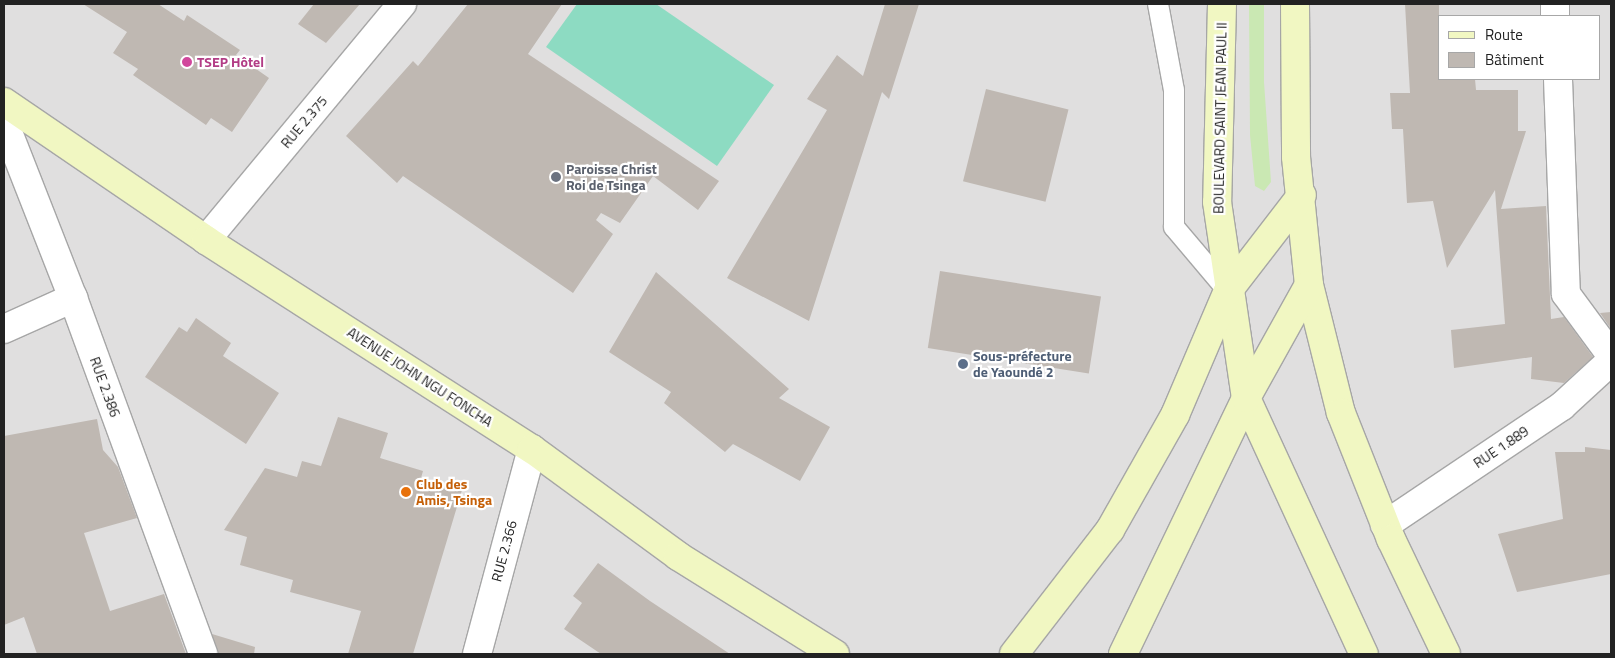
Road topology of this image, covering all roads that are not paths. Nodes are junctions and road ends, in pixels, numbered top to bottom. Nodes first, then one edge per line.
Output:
1 (402, 4) edge
2 (1158, 4) edge
3 (1222, 4) edge
4 (1295, 4) edge
5 (1558, 80) edge
6 (4, 102) edge
7 (4, 122) edge
8 (1302, 195) junction
9 (206, 240) junction
10 (1309, 285) junction
11 (1228, 291) junction
12 (73, 298) junction
13 (4, 329) edge
14 (1611, 355) edge
15 (1611, 361) edge
16 (1246, 398) junction
17 (532, 449) junction
18 (1385, 525) junction
19 (203, 654) edge
20 (477, 654) edge
21 (835, 654) edge
22 (1014, 654) edge
23 (1123, 654) edge
24 (1364, 654) edge
25 (1446, 654) edge

1 - 9 street, RUE 2.375
2 - 11 lane
3 - 11 main road, BOULEVARD SAINT JEAN PAUL II
4 - 8 main road
5 - 14 street
6 - 9 main road, AVENUE JOHN NGU FONCHA
7 - 12 street, RUE 2.386
8 - 10 main road
8 - 11 main road
9 - 17 main road, AVENUE JOHN NGU FONCHA
10 - 16 main road
10 - 18 main road
11 - 16 main road, BOULEVARD SAINT JEAN PAUL II
11 - 22 main road
12 - 13 street
12 - 19 street, RUE 2.386
15 - 18 street, RUE 1.889
16 - 23 main road
16 - 24 main road, BOULEVARD SAINT JEAN PAUL II
17 - 20 street, RUE 2.366
17 - 21 main road, AVENUE JOHN NGU FONCHA
18 - 25 main road

